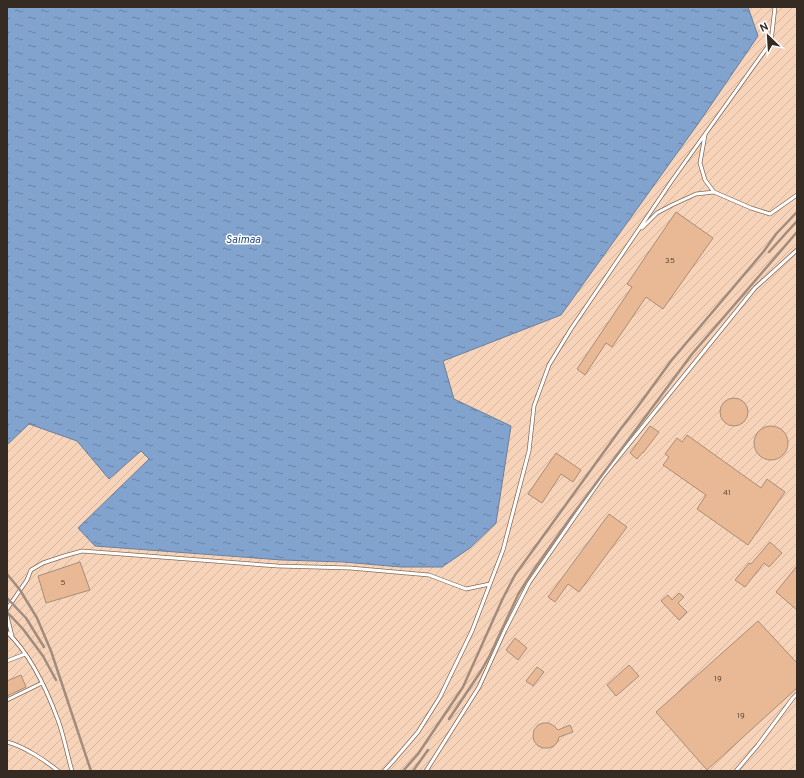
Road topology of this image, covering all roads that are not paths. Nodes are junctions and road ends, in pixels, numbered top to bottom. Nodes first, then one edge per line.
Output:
1 (775, 7) edge
2 (706, 133) junction
3 (714, 192) junction
4 (797, 195) edge
5 (636, 233) junction
6 (797, 250) edge
7 (490, 584) junction
8 (7, 609) edge
9 (7, 616) edge
10 (7, 632) edge
11 (12, 636) junction
12 (25, 654) junction
13 (7, 661) edge
14 (42, 683) junction
15 (797, 694) edge
16 (7, 700) edge
17 (7, 742) edge
18 (58, 771) edge
19 (72, 771) edge
20 (384, 771) edge
21 (426, 771) edge
22 (736, 771) edge

1 - 2 lane
2 - 3 lane
2 - 5 lane
3 - 4 lane
3 - 5 lane
5 - 7 lane
6 - 21 lane
7 - 8 lane
7 - 20 lane
9 - 11 lane
10 - 11 lane
11 - 12 lane
12 - 13 lane
12 - 14 lane
14 - 16 lane
14 - 19 lane
15 - 22 lane
17 - 18 lane

